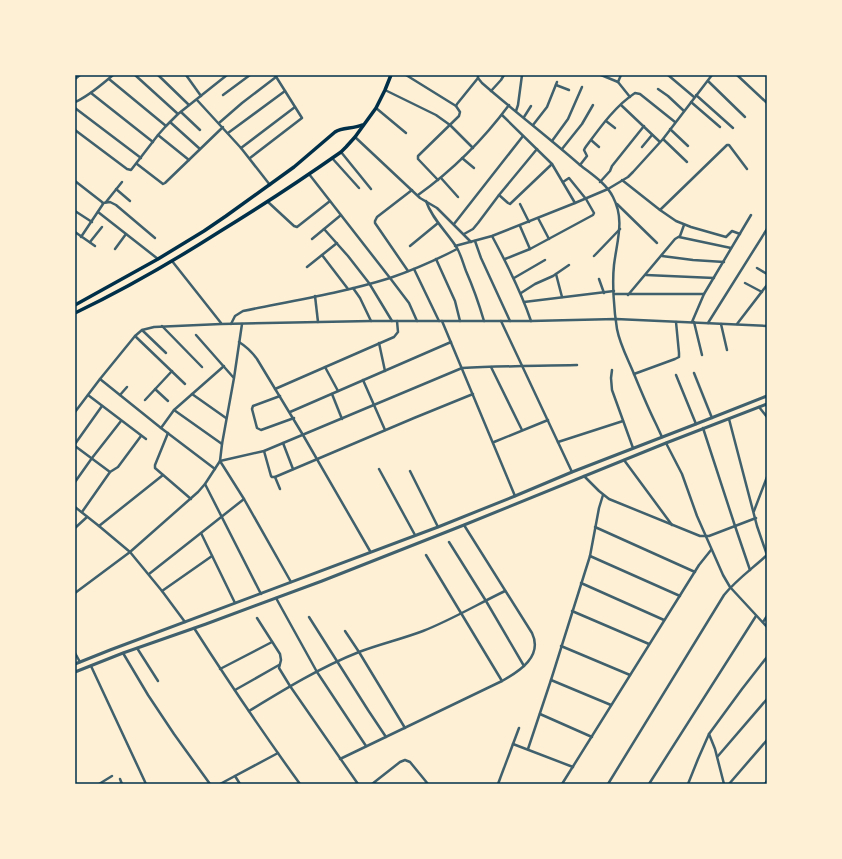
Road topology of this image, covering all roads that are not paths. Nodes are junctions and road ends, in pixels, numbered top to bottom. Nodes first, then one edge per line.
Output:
1 (80, 75) edge
2 (113, 75) edge
3 (135, 75) edge
4 (158, 75) edge
5 (186, 75) edge
6 (193, 75) edge
7 (227, 75) edge
8 (250, 75) edge
9 (391, 75) edge
10 (406, 75) edge
11 (504, 75) edge
12 (522, 75) edge
13 (601, 75) edge
14 (621, 75) edge
15 (668, 75) edge
16 (712, 75) edge
17 (737, 75) edge
18 (275, 76) edge
19 (478, 77) edge
20 (109, 78) junction
21 (188, 78) junction
22 (75, 79) edge
23 (708, 80) junction
24 (618, 82) junction
25 (582, 87) dead end
26 (658, 89) dead end
27 (285, 90) junction
28 (385, 90) junction
29 (569, 90) dead end
30 (491, 91) junction
31 (91, 93) junction
32 (223, 95) dead end
33 (201, 96) junction
34 (695, 96) junction
35 (630, 98) junction
36 (197, 100) junction
37 (75, 102) edge
38 (691, 102) junction
39 (767, 103) edge
40 (189, 105) junction
41 (510, 105) junction
42 (593, 105) dead end
43 (621, 105) junction
44 (456, 106) junction
45 (531, 106) dead end
46 (295, 107) junction
47 (75, 108) edge
48 (376, 108) junction
49 (516, 111) junction
50 (684, 111) junction
51 (179, 113) junction
52 (502, 115) junction
53 (524, 117) junction
54 (745, 117) dead end
55 (606, 121) junction
56 (170, 122) junction
57 (675, 122) junction
58 (219, 123) junction
59 (363, 125) junction
60 (450, 125) junction
61 (533, 125) junction
62 (166, 126) junction
63 (644, 126) junction
64 (223, 127) junction
65 (720, 127) dead end
66 (615, 128) dead end
67 (733, 128) dead end
68 (670, 129) junction
69 (75, 130) edge
70 (200, 130) dead end
71 (228, 133) junction
72 (406, 133) dead end
73 (158, 135) junction
74 (652, 135) junction
75 (523, 136) junction
76 (355, 137) junction
77 (663, 139) junction
78 (591, 140) junction
79 (552, 141) junction
80 (153, 142) junction
81 (660, 142) junction
82 (688, 146) dead end
83 (599, 147) dead end
84 (642, 147) dead end
85 (241, 148) junction
86 (473, 148) junction
87 (200, 149) junction
88 (537, 149) junction
89 (562, 149) junction
90 (341, 152) junction
91 (141, 158) junction
92 (250, 158) junction
93 (332, 158) junction
94 (462, 158) junction
95 (189, 160) junction
96 (687, 162) dead end
97 (137, 164) junction
98 (552, 164) junction
99 (580, 165) junction
100 (474, 168) dead end
101 (747, 170) dead end
102 (309, 174) junction
103 (441, 178) junction
104 (438, 180) junction
105 (622, 180) junction
106 (75, 181) edge
107 (122, 182) dead end
108 (563, 182) junction
109 (600, 182) junction
110 (270, 184) junction
111 (359, 188) dead end
112 (116, 189) junction
113 (371, 189) dead end
114 (608, 189) junction
115 (412, 190) junction
116 (499, 195) junction
117 (418, 196) junction
118 (458, 197) dead end
119 (586, 199) junction
120 (130, 201) dead end
121 (330, 201) junction
122 (426, 201) junction
123 (268, 202) junction
124 (104, 203) junction
125 (576, 203) junction
126 (520, 204) dead end
127 (616, 204) junction
128 (660, 210) junction
129 (75, 211) edge
130 (98, 212) junction
131 (341, 215) junction
132 (751, 216) dead end
133 (538, 218) junction
134 (92, 222) junction
135 (529, 222) junction
136 (438, 223) junction
137 (454, 224) junction
138 (684, 225) junction
139 (520, 226) junction
140 (102, 227) dead end
141 (324, 229) junction
142 (620, 229) junction
143 (767, 230) edge
144 (75, 232) edge
145 (126, 234) junction
146 (464, 234) junction
147 (740, 234) junction
148 (492, 236) junction
149 (82, 237) junction
150 (679, 237) junction
151 (156, 238) dead end
152 (312, 239) dead end
153 (549, 239) junction
154 (476, 241) junction
155 (90, 242) junction
156 (471, 242) junction
157 (657, 242) dead end
158 (337, 243) junction
159 (96, 246) dead end
160 (410, 246) dead end
161 (455, 246) junction
162 (731, 248) junction
163 (115, 249) dead end
164 (458, 249) junction
165 (530, 249) junction
166 (322, 255) junction
167 (594, 256) dead end
168 (661, 256) junction
169 (158, 259) junction
170 (436, 259) junction
171 (505, 259) junction
172 (545, 260) dead end
173 (172, 261) junction
174 (724, 262) junction
175 (569, 265) dead end
176 (307, 267) dead end
177 (757, 268) dead end
178 (414, 269) junction
179 (408, 271) junction
180 (556, 274) junction
181 (767, 274) edge
182 (645, 275) junction
183 (390, 278) junction
184 (514, 278) junction
185 (714, 278) junction
186 (599, 279) dead end
187 (369, 283) junction
188 (745, 283) dead end
189 (767, 285) edge
190 (353, 288) junction
191 (348, 289) junction
192 (762, 292) junction
193 (520, 293) junction
194 (604, 293) junction
195 (614, 293) junction
196 (628, 294) junction
197 (704, 294) junction
198 (315, 296) junction
199 (562, 297) junction
200 (524, 302) junction
201 (75, 305) edge
202 (75, 313) edge
203 (616, 319) junction
204 (370, 321) junction
205 (392, 321) junction
206 (397, 321) junction
207 (417, 321) junction
208 (441, 321) junction
209 (460, 321) junction
210 (484, 321) junction
211 (501, 321) junction
212 (510, 321) junction
213 (530, 321) junction
214 (318, 322) junction
215 (676, 322) junction
216 (693, 322) junction
217 (708, 323) junction
218 (222, 324) junction
219 (231, 324) junction
220 (242, 324) junction
221 (722, 324) junction
222 (737, 324) junction
223 (162, 326) junction
224 (767, 326) edge
225 (142, 330) junction
226 (196, 335) dead end
227 (135, 336) junction
228 (239, 342) junction
229 (451, 342) junction
230 (379, 343) junction
231 (727, 350) dead end
232 (166, 353) dead end
233 (702, 355) dead end
234 (578, 365) dead end
235 (224, 366) junction
236 (202, 367) dead end
237 (326, 367) junction
238 (491, 367) junction
239 (522, 367) junction
240 (462, 368) junction
241 (612, 370) dead end
242 (172, 371) junction
243 (385, 371) junction
244 (694, 373) dead end
245 (634, 374) junction
246 (676, 375) dead end
247 (234, 378) junction
248 (100, 379) junction
249 (363, 380) junction
250 (185, 384) dead end
251 (127, 387) dead end
252 (155, 388) junction
253 (275, 389) junction
254 (338, 391) junction
255 (192, 394) junction
256 (332, 394) junction
257 (473, 394) junction
258 (88, 395) junction
259 (120, 395) junction
260 (280, 396) junction
261 (767, 396) edge
262 (145, 400) dead end
263 (168, 401) dead end
264 (767, 404) edge
265 (102, 406) junction
266 (374, 406) junction
267 (759, 407) junction
268 (174, 410) junction
269 (75, 412) edge
270 (290, 412) junction
271 (767, 417) edge
272 (226, 418) junction
273 (294, 418) junction
274 (712, 418) junction
275 (342, 419) junction
276 (729, 419) junction
277 (548, 420) junction
278 (121, 421) junction
279 (623, 421) junction
280 (696, 424) junction
281 (161, 428) junction
282 (703, 428) junction
283 (385, 430) junction
284 (522, 430) junction
285 (168, 433) junction
286 (303, 434) junction
287 (141, 436) junction
288 (662, 437) junction
289 (146, 439) dead end
290 (494, 442) junction
291 (558, 442) junction
292 (283, 443) junction
293 (666, 443) junction
294 (222, 444) junction
295 (75, 445) edge
296 (634, 448) junction
297 (264, 451) junction
298 (92, 458) junction
299 (318, 459) junction
300 (624, 459) junction
301 (220, 461) junction
302 (215, 469) junction
303 (293, 469) junction
304 (379, 469) dead end
305 (410, 471) dead end
306 (110, 472) junction
307 (572, 472) junction
308 (163, 475) junction
309 (584, 476) junction
310 (276, 477) junction
311 (767, 477) edge
312 (75, 482) edge
313 (205, 484) junction
314 (280, 489) dead end
315 (603, 495) junction
316 (516, 496) junction
317 (191, 498) junction
318 (244, 499) junction
319 (75, 507) edge
320 (82, 512) junction
321 (754, 512) junction
322 (87, 516) junction
323 (222, 517) junction
324 (756, 518) junction
325 (464, 525) junction
326 (672, 525) junction
327 (99, 526) junction
328 (735, 526) junction
329 (438, 527) junction
330 (596, 527) junction
331 (75, 528) edge
332 (200, 533) junction
333 (415, 535) junction
334 (706, 536) junction
335 (449, 542) dead end
336 (711, 550) junction
337 (370, 551) junction
338 (130, 552) junction
339 (426, 555) dead end
340 (767, 555) edge
341 (212, 556) junction
342 (590, 556) junction
343 (750, 570) junction
344 (318, 571) junction
345 (695, 572) junction
346 (149, 574) junction
347 (322, 581) junction
348 (291, 582) junction
349 (581, 583) junction
350 (730, 587) junction
351 (162, 591) junction
352 (505, 591) junction
353 (75, 593) edge
354 (261, 594) junction
355 (680, 596) junction
356 (276, 598) junction
357 (486, 601) junction
358 (235, 603) junction
359 (572, 611) junction
360 (461, 613) junction
361 (756, 616) junction
362 (767, 616) edge
363 (309, 617) dead end
364 (257, 618) dead end
365 (664, 620) junction
366 (185, 622) junction
367 (762, 622) junction
368 (767, 627) edge
369 (194, 628) junction
370 (345, 631) dead end
371 (272, 642) junction
372 (649, 644) junction
373 (561, 646) junction
374 (136, 648) junction
375 (359, 652) junction
376 (75, 653) edge
377 (123, 653) junction
378 (767, 657) edge
379 (80, 662) junction
380 (338, 662) junction
381 (75, 664) edge
382 (280, 664) junction
383 (91, 666) junction
384 (524, 666) junction
385 (220, 669) junction
386 (75, 672) edge
387 (316, 672) junction
388 (630, 675) junction
389 (551, 680) junction
390 (158, 681) dead end
391 (502, 681) junction
392 (290, 686) junction
393 (235, 690) junction
394 (767, 699) edge
395 (612, 705) junction
396 (249, 711) junction
397 (540, 714) junction
398 (405, 728) junction
399 (519, 728) dead end
400 (709, 734) junction
401 (386, 737) junction
402 (592, 737) junction
403 (767, 740) edge
404 (513, 744) junction
405 (366, 746) junction
406 (528, 749) junction
407 (278, 753) junction
408 (718, 756) junction
409 (340, 759) junction
410 (573, 767) junction
411 (112, 776) dead end
412 (235, 776) junction
413 (120, 779) dead end
414 (767, 782) edge
415 (100, 784) edge
416 (122, 784) edge
417 (146, 784) edge
418 (210, 784) edge
419 (220, 784) edge
420 (240, 784) edge
421 (300, 784) edge
422 (358, 784) edge
423 (372, 784) edge
424 (428, 784) edge
425 (498, 784) edge
426 (562, 784) edge
427 (608, 784) edge
428 (649, 784) edge
429 (688, 784) edge
430 (724, 784) edge
431 (729, 784) edge
432 (765, 784) edge

1 - 22 street
2 - 20 street
3 - 51 street
4 - 40 street
5 - 21 street
6 - 21 street
7 - 33 street
8 - 32 street
9 - 28 main road
10 - 44 street
11 - 30 street
12 - 49 street
13 - 24 street
14 - 24 street
15 - 34 street
16 - 23 street
17 - 39 street
18 - 27 street
18 - 58 street
19 - 30 street
19 - 44 street
20 - 31 street
20 - 62 street
21 - 33 street
23 - 34 street
23 - 54 street
24 - 35 street
25 - 79 street
26 - 50 street
27 - 46 street
27 - 71 street
28 - 48 main road
28 - 60 street
29 - 61 street
30 - 41 street
31 - 37 street
31 - 80 street
33 - 36 street
34 - 38 street
34 - 67 street
35 - 43 street
35 - 57 street
36 - 40 street
36 - 58 street
38 - 50 street
38 - 65 street
40 - 51 street
41 - 49 street
41 - 52 street
42 - 89 street
43 - 55 street
43 - 63 street
44 - 60 street
45 - 53 street
46 - 85 street
46 - 92 street
47 - 91 street
48 - 59 main road
48 - 72 street
49 - 53 street
50 - 57 street
51 - 56 street
51 - 70 street
52 - 75 street
52 - 86 street
53 - 61 street
55 - 66 street
55 - 78 street
56 - 62 street
56 - 87 street
57 - 68 street
58 - 64 street
59 - 76 main road
59 - 110 main road
60 - 86 street
60 - 104 street
61 - 79 street
62 - 73 street
63 - 74 street
63 - 109 street
64 - 71 street
64 - 87 street
68 - 77 street
68 - 82 street
69 - 97 street
71 - 85 street
73 - 80 street
73 - 95 street
74 - 81 street
74 - 84 street
75 - 88 street
75 - 137 street
76 - 90 main road
76 - 115 street
77 - 81 street
77 - 96 street
78 - 83 street
78 - 99 street
79 - 89 street
80 - 91 street
81 - 105 street
85 - 92 street
86 - 94 street
87 - 95 street
88 - 98 street
88 - 116 street
89 - 99 street
90 - 93 main road
90 - 113 street
91 - 97 street
92 - 110 street
93 - 102 main road
93 - 111 street
94 - 100 street
94 - 103 street
95 - 97 street
98 - 108 street
98 - 116 street
99 - 109 street
101 - 128 street
102 - 121 street
102 - 123 main road
103 - 104 street
103 - 118 street
104 - 117 street
105 - 114 street
105 - 128 street
106 - 124 street
107 - 112 street
108 - 119 street
108 - 125 street
109 - 114 street
110 - 169 main road
112 - 120 street
112 - 124 street
114 - 119 street
114 - 127 street
115 - 117 street
115 - 179 street
116 - 146 street
117 - 122 street
119 - 125 street
119 - 153 street
121 - 123 street
121 - 131 street
122 - 136 street
122 - 137 street
123 - 173 main road
124 - 130 street
124 - 151 street
125 - 133 street
126 - 135 street
127 - 142 street
127 - 157 street
128 - 138 street
129 - 134 street
130 - 134 street
130 - 145 street
131 - 141 street
131 - 183 street
132 - 147 street
133 - 135 street
133 - 153 street
134 - 149 street
135 - 139 street
136 - 160 street
136 - 161 street
137 - 146 street
138 - 147 street
138 - 150 street
139 - 148 street
139 - 165 street
140 - 155 street
141 - 152 street
141 - 158 street
142 - 167 street
142 - 195 street
143 - 217 street
144 - 149 street
145 - 163 street
145 - 169 street
146 - 156 street
147 - 162 street
148 - 154 street
148 - 171 street
149 - 155 street
150 - 162 street
150 - 168 street
153 - 165 street
154 - 156 street
154 - 212 street
155 - 159 street
156 - 161 street
158 - 166 street
158 - 187 street
161 - 164 street
162 - 174 street
164 - 170 street
164 - 210 street
165 - 171 street
166 - 176 street
166 - 191 street
168 - 174 street
168 - 182 street
169 - 201 main road
170 - 178 street
170 - 209 street
171 - 184 street
172 - 184 street
173 - 202 main road
173 - 218 street
174 - 185 street
175 - 180 street
177 - 181 street
178 - 179 street
178 - 208 street
179 - 183 street
180 - 193 street
180 - 199 street
182 - 185 street
182 - 196 street
183 - 187 street
183 - 207 street
184 - 193 street
185 - 197 street
186 - 194 street
187 - 190 street
187 - 205 street
188 - 192 street
189 - 192 street
190 - 191 street
190 - 204 street
191 - 198 street
192 - 222 street
193 - 200 street
194 - 195 street
194 - 199 street
195 - 196 street
195 - 203 street
196 - 197 street
197 - 216 street
198 - 214 street
198 - 219 street
199 - 200 street
200 - 213 street
203 - 213 street
203 - 215 street
203 - 245 street
204 - 205 street
204 - 214 street
205 - 206 street
206 - 207 street
206 - 230 street
207 - 208 street
208 - 209 street
208 - 229 street
209 - 210 street
210 - 211 street
211 - 212 street
211 - 239 street
212 - 213 street
214 - 220 street
215 - 216 street
215 - 245 street
216 - 217 street
216 - 233 street
217 - 221 street
218 - 219 street
218 - 223 street
219 - 220 street
220 - 228 street
221 - 222 street
221 - 231 street
222 - 224 street
223 - 225 street
223 - 236 street
225 - 227 street
225 - 232 street
226 - 235 street
227 - 242 street
227 - 248 street
228 - 247 street
228 - 253 street
229 - 240 street
229 - 243 street
230 - 237 street
230 - 243 street
234 - 239 street
235 - 247 street
235 - 255 street
237 - 253 street
237 - 254 street
238 - 239 street
238 - 240 street
238 - 284 street
239 - 277 street
240 - 257 street
240 - 266 street
241 - 279 street
242 - 250 street
242 - 252 street
243 - 249 street
244 - 274 street
245 - 288 street
246 - 280 street
247 - 272 street
248 - 258 street
248 - 259 street
249 - 254 street
249 - 266 street
251 - 259 street
252 - 262 street
252 - 263 street
253 - 260 street
254 - 256 street
255 - 268 street
255 - 272 street
256 - 270 street
256 - 275 street
257 - 283 street
257 - 290 street
258 - 265 street
258 - 269 street
259 - 281 street
260 - 270 street
260 - 273 street
261 - 274 street
264 - 267 street
265 - 278 street
265 - 295 street
266 - 275 street
266 - 283 street
267 - 271 street
267 - 276 street
268 - 281 street
268 - 294 street
270 - 273 street
272 - 294 street
273 - 286 street
274 - 280 street
275 - 286 street
276 - 282 street
276 - 321 street
277 - 284 street
277 - 291 street
278 - 287 street
278 - 298 street
279 - 291 street
279 - 296 street
280 - 288 street
281 - 285 street
282 - 293 street
282 - 328 street
283 - 299 street
284 - 290 street
285 - 302 street
285 - 308 street
286 - 292 street
286 - 299 street
287 - 289 street
287 - 306 street
288 - 296 street
290 - 316 street
291 - 307 street
292 - 297 street
292 - 303 street
293 - 300 street
293 - 334 street
294 - 301 street
295 - 298 street
296 - 307 street
297 - 301 street
297 - 310 street
298 - 306 street
298 - 312 street
299 - 303 street
299 - 337 street
300 - 309 street
300 - 326 street
301 - 302 street
301 - 318 street
302 - 313 street
303 - 310 street
304 - 333 street
305 - 329 street
306 - 320 street
307 - 316 street
308 - 317 street
308 - 327 street
309 - 315 street
309 - 325 street
310 - 314 street
311 - 321 street
313 - 317 street
313 - 323 street
315 - 326 street
315 - 330 street
316 - 329 street
317 - 338 street
318 - 323 street
318 - 348 street
319 - 320 street
320 - 322 street
321 - 324 street
322 - 327 street
322 - 331 street
323 - 332 street
323 - 354 street
324 - 328 street
324 - 340 street
325 - 347 street
325 - 352 street
326 - 334 street
327 - 338 street
328 - 334 street
328 - 343 street
329 - 333 street
330 - 342 street
330 - 345 street
332 - 341 street
332 - 346 street
333 - 337 street
334 - 336 street
335 - 357 street
336 - 345 street
336 - 350 street
337 - 344 street
338 - 346 street
338 - 353 street
339 - 360 street
340 - 343 street
341 - 351 street
341 - 358 street
342 - 349 street
342 - 355 street
343 - 350 street
344 - 347 street
344 - 348 street
345 - 355 street
346 - 351 street
347 - 356 street
348 - 354 street
349 - 359 street
349 - 365 street
350 - 361 street
350 - 427 street
351 - 366 street
352 - 357 street
352 - 384 street
354 - 358 street
355 - 365 street
356 - 369 street
356 - 387 street
357 - 360 street
357 - 384 street
358 - 366 street
359 - 372 street
359 - 373 street
360 - 375 street
360 - 391 street
361 - 367 street
361 - 428 street
362 - 367 street
363 - 380 street
364 - 371 street
365 - 372 street
366 - 379 street
367 - 368 street
369 - 374 street
369 - 385 street
370 - 375 street
371 - 382 street
371 - 385 street
372 - 388 street
373 - 388 street
373 - 389 street
374 - 377 street
374 - 390 street
375 - 380 street
375 - 398 street
376 - 379 street
377 - 383 street
377 - 418 street
378 - 400 street
379 - 381 street
380 - 387 street
380 - 401 street
382 - 392 street
382 - 393 street
383 - 386 street
383 - 417 street
384 - 391 street
385 - 393 street
387 - 392 street
387 - 405 street
388 - 395 street
389 - 395 street
389 - 397 street
391 - 398 street
392 - 396 street
392 - 409 street
393 - 396 street
394 - 408 street
395 - 402 street
396 - 407 street
397 - 402 street
397 - 406 street
398 - 401 street
399 - 404 street
400 - 408 street
400 - 429 street
401 - 405 street
402 - 410 street
403 - 431 street
404 - 406 street
404 - 425 street
405 - 409 street
406 - 410 street
407 - 412 street
407 - 421 street
408 - 430 street
409 - 422 street
410 - 426 street
411 - 415 street
412 - 419 street
412 - 420 street
413 - 416 street
414 - 432 street
423 - 424 street

